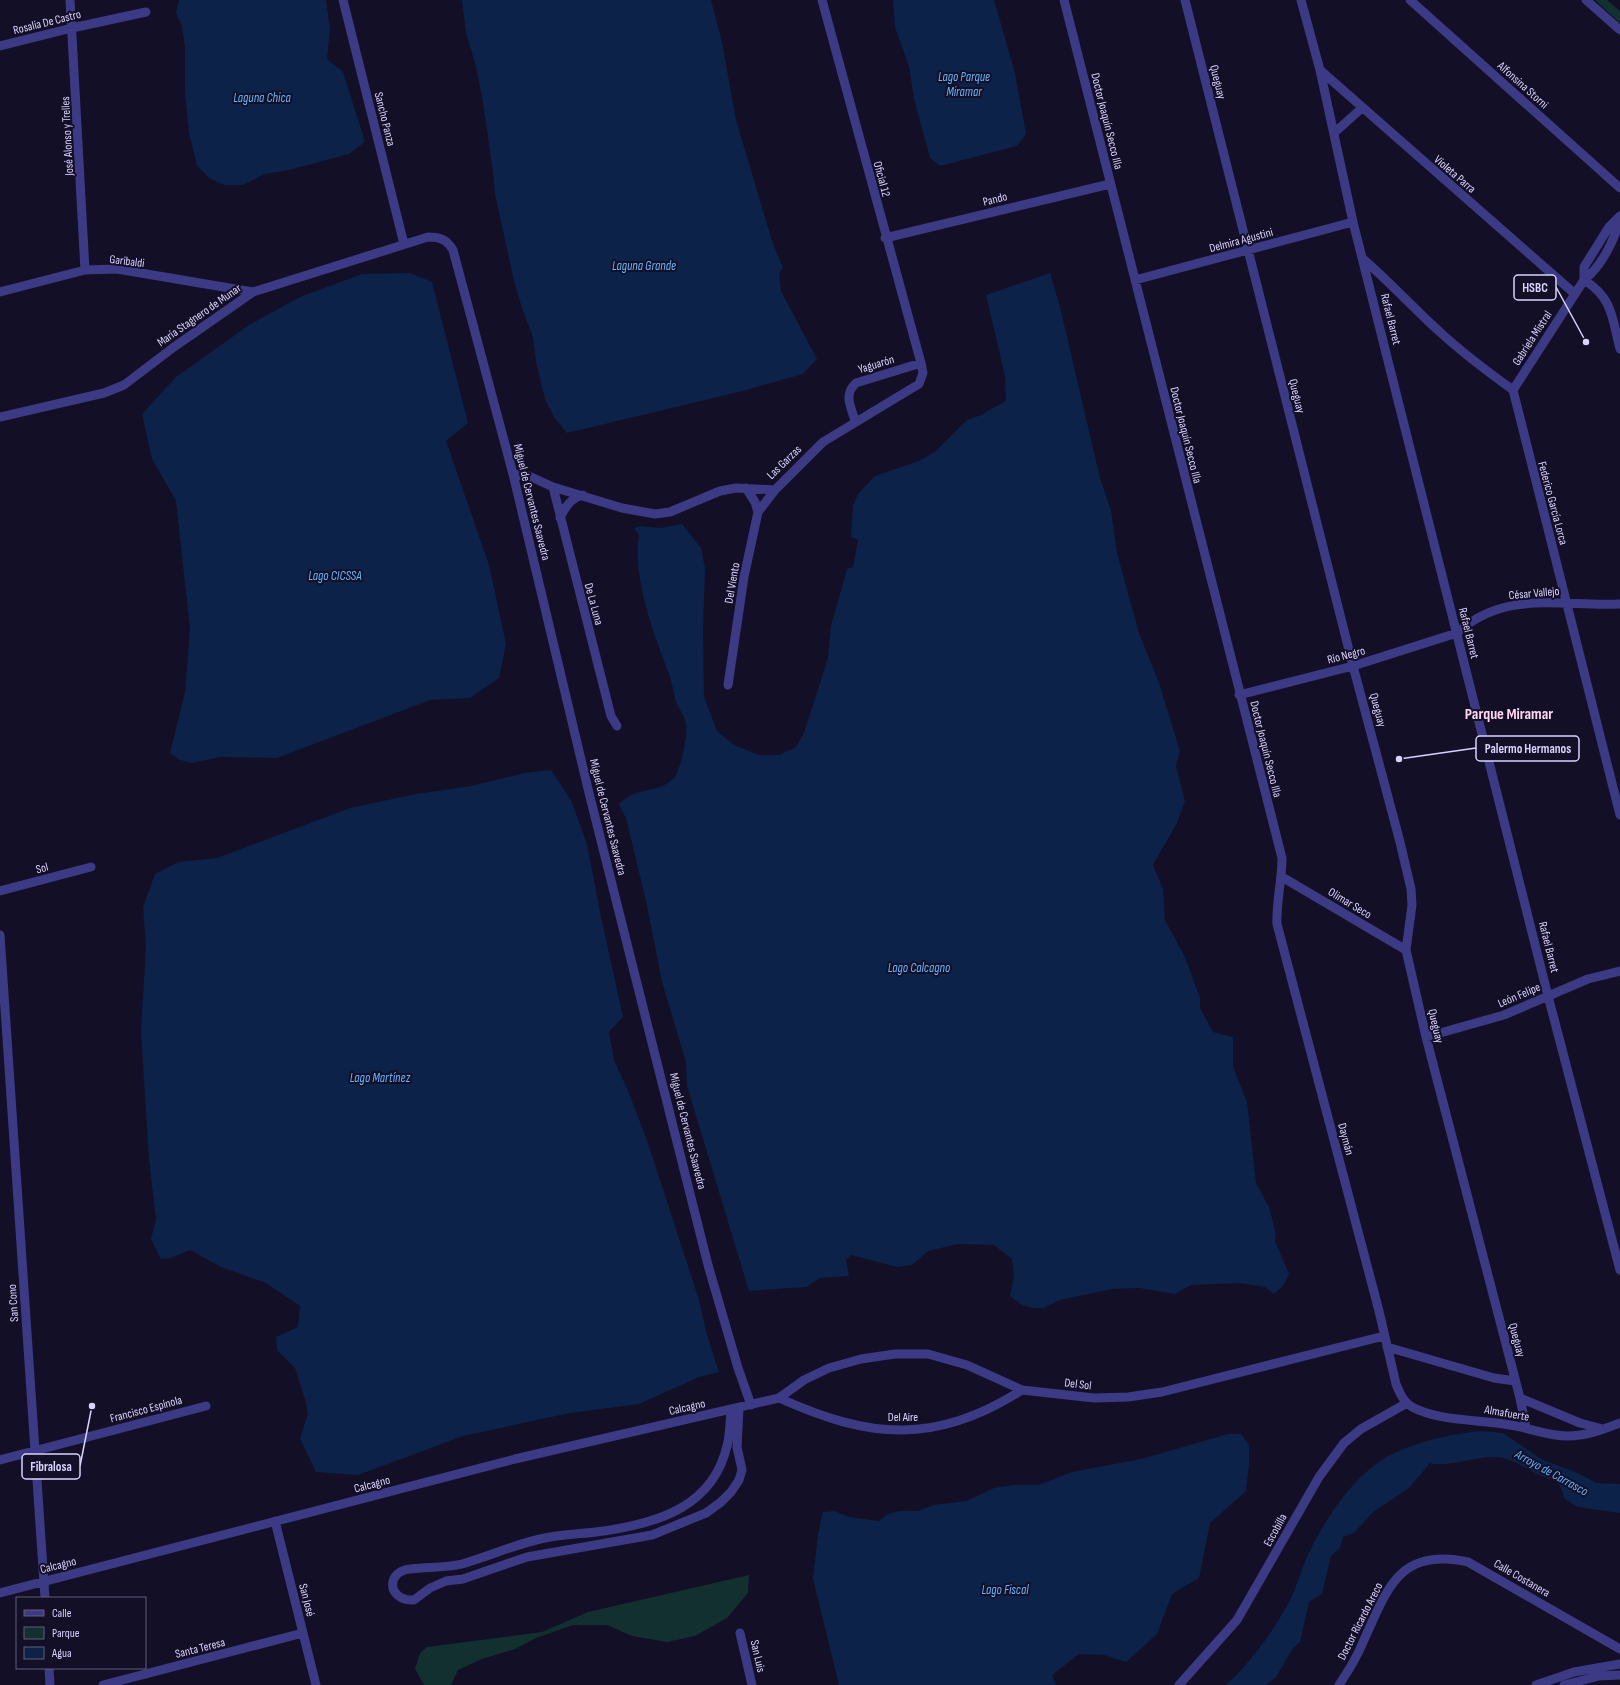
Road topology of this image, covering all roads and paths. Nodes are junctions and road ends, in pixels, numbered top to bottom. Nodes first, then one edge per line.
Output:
1 (70, 0) edge
2 (343, 0) edge
3 (822, 0) edge
4 (1064, 0) edge
5 (1185, 0) edge
6 (1301, 0) edge
7 (1410, 0) edge
8 (1586, 0) edge
9 (146, 12) dead end
10 (72, 28) junction
11 (1620, 30) edge
12 (0, 46) edge
13 (1320, 70) junction
14 (1362, 108) junction
15 (1334, 133) junction
16 (1110, 184) junction
17 (1620, 188) edge
18 (1620, 217) edge
19 (1353, 222) junction
20 (441, 238) joint
21 (885, 238) junction
22 (404, 244) junction
23 (1247, 250) junction
24 (1363, 259) junction
25 (85, 270) junction
26 (1383, 276) junction
27 (1135, 280) junction
28 (1584, 280) junction
29 (1369, 283) junction
30 (0, 292) edge
31 (253, 292) junction
32 (1575, 294) junction
33 (1620, 349) edge
34 (921, 364) junction
35 (1513, 390) junction
36 (0, 417) edge
37 (855, 422) junction
38 (514, 474) junction
39 (553, 487) junction
40 (746, 488) junction
41 (775, 490) junction
42 (583, 495) junction
43 (758, 512) junction
44 (560, 518) junction
45 (1568, 602) junction
46 (1620, 604) edge
47 (1457, 633) junction
48 (1353, 666) junction
49 (728, 685) dead end
50 (1239, 694) junction
51 (617, 726) dead end
52 (1620, 815) edge
53 (91, 867) dead end
54 (1282, 877) junction
55 (0, 891) edge
56 (0, 935) edge
57 (1406, 950) junction
58 (1620, 971) edge
59 (1548, 996) junction
60 (1426, 1037) junction
61 (1620, 1270) edge
62 (1384, 1336) junction
63 (1387, 1347) junction
64 (1516, 1381) junction
65 (1022, 1390) junction
66 (779, 1398) junction
67 (1520, 1398) junction
68 (1407, 1403) junction
69 (751, 1405) junction
70 (206, 1406) dead end
71 (735, 1409) junction
72 (1620, 1423) edge
73 (1526, 1428) junction
74 (1604, 1430) junction
75 (35, 1451) junction
76 (0, 1460) edge
77 (275, 1521) junction
78 (648, 1522) junction
79 (652, 1535) junction
80 (524, 1543) junction
81 (528, 1557) junction
82 (1404, 1570) joint
83 (43, 1581) junction
84 (0, 1593) edge
85 (45, 1597) edge
86 (303, 1633) junction
87 (740, 1633) dead end
88 (1620, 1649) edge
89 (1620, 1664) edge
90 (49, 1669) edge
91 (1620, 1675) edge
92 (50, 1685) edge
93 (103, 1685) edge
94 (316, 1685) edge
95 (752, 1685) edge
96 (1179, 1685) edge
97 (1339, 1685) edge
98 (1536, 1685) edge
99 (1564, 1685) edge

1 - 10 street, José Alonso y Trelles
2 - 22 street, Sancho Panza
3 - 21 street, Oficial 12
4 - 16 street, Doctor Joaquín Secco Illa
5 - 23 street, Queguay
6 - 13 street, Rafael Barret
7 - 17 street, Alfonsina Storni
8 - 11 street
9 - 10 street, Rosalía De Castro
10 - 12 street, Rosalía De Castro
10 - 25 street, José Alonso y Trelles
13 - 14 street, Violeta Parra
13 - 15 street, Rafael Barret
14 - 15 street
14 - 32 street, Violeta Parra
15 - 19 street, Rafael Barret
16 - 21 street, Pando
16 - 27 street, Doctor Joaquín Secco Illa
18 - 28 street, Gabriela Mistral
19 - 23 street, Delmira Agustini
19 - 24 street, Rafael Barret
20 - 22 street, María Stagnero de Munar
20 - 38 street, Miguel de Cervantes Saavedra
21 - 34 street, Oficial 12
22 - 31 street, María Stagnero de Munar
23 - 27 street, Delmira Agustini
23 - 48 street, Queguay
24 - 26 street
24 - 29 street, Rafael Barret
25 - 30 street, Garibaldi
25 - 31 street, Garibaldi
26 - 29 street
26 - 35 street
27 - 50 street, Doctor Joaquín Secco Illa
28 - 32 street, Gabriela Mistral
28 - 33 street
29 - 47 street, Rafael Barret
31 - 36 street, María Stagnero de Munar
32 - 35 street, Gabriela Mistral
34 - 37 street, Las Garzas
34 - 37 street, Yaguarón
35 - 45 street, Federico García Lorca
37 - 41 street, Las Garzas
38 - 39 street, Las Garzas
38 - 69 street, Miguel de Cervantes Saavedra
39 - 42 street, Las Garzas
39 - 44 street, De La Luna
40 - 41 street, Las Garzas
40 - 42 street, Las Garzas
40 - 43 street
41 - 43 street
42 - 44 street
43 - 49 street, Del Viento
44 - 51 street, De La Luna
45 - 46 street, César Vallejo
45 - 47 street, César Vallejo
45 - 52 street, Federico García Lorca
47 - 48 street, Río Negro
47 - 59 street, Rafael Barret
48 - 50 street, Río Negro
48 - 57 street, Queguay
50 - 54 street, Doctor Joaquín Secco Illa
53 - 55 street, Sol
54 - 57 street, Olimar Seco
54 - 62 street, Daymán
56 - 75 street, San Cono
57 - 60 street, Queguay
58 - 59 street, León Felipe
59 - 60 street, León Felipe
59 - 61 street, Rafael Barret
60 - 64 street, Queguay
62 - 63 street, Daymán
62 - 65 street, Del Sol
63 - 64 street
63 - 68 street, Daymán
64 - 67 street, Queguay
65 - 66 street, Del Aire
65 - 66 street, Del Sol
66 - 69 street, Calcagno
67 - 73 street, Queguay
67 - 74 street, Almafuerte
68 - 73 street, Almafuerte
68 - 96 street, Escobilla
69 - 71 street, Calcagno
70 - 75 street, Francisco Espínola
71 - 77 street, Calcagno
71 - 78 street
71 - 79 street
72 - 74 street, Almafuerte
73 - 74 street, Almafuerte
75 - 76 street, Francisco Espínola
75 - 83 street, San Cono
77 - 83 street, Calcagno
77 - 86 street, San José
78 - 79 street
78 - 80 street
79 - 81 street
80 - 81 street
80 - 81 street
82 - 88 street, Calle Costanera
82 - 97 street, Doctor Ricardo Areco
83 - 84 street, Calcagno
83 - 85 street, San Cono
86 - 93 street, Santa Teresa
86 - 94 street, San José
87 - 95 street, San Luis
89 - 98 street
90 - 92 street
91 - 99 street

